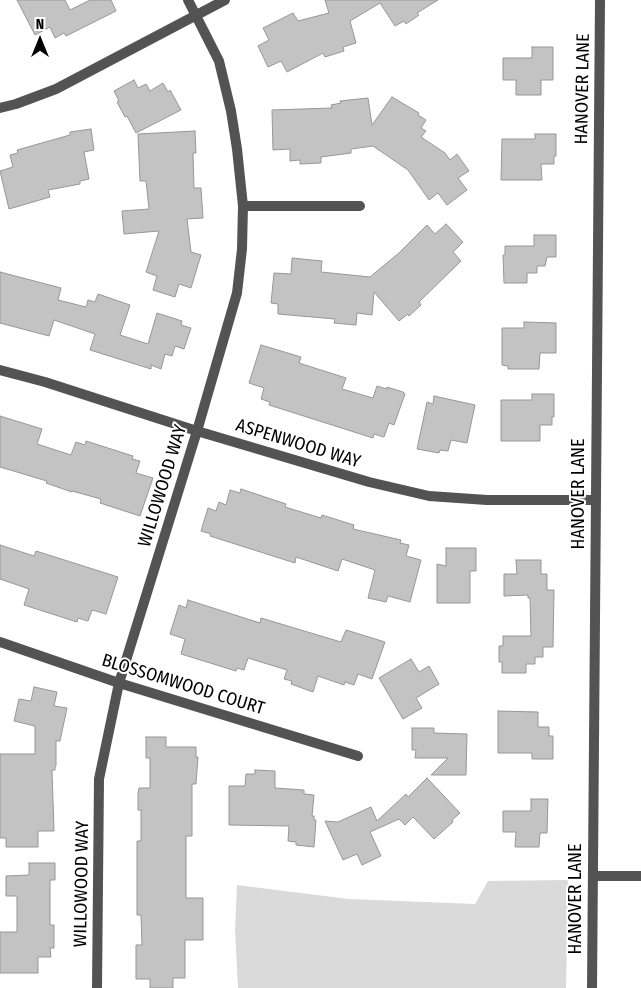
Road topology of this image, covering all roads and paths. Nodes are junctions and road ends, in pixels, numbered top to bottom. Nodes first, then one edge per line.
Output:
1 (188, 0) edge
2 (225, 0) edge
3 (600, 0) edge
4 (197, 15) junction
5 (0, 108) edge
6 (243, 206) junction
7 (360, 206) dead end
8 (0, 370) edge
9 (197, 431) junction
10 (595, 500) junction
11 (0, 642) edge
12 (119, 682) junction
13 (358, 756) dead end
14 (592, 876) junction
15 (641, 876) edge
16 (97, 988) edge
17 (592, 988) edge

1 - 4 street, WILLOWOOD WAY
2 - 4 street
3 - 10 street, HANOVER LANE
4 - 5 street
4 - 6 street, WILLOWOOD WAY
6 - 7 street
6 - 9 street, WILLOWOOD WAY
8 - 9 street, ASPENWOOD WAY
9 - 10 street, ASPENWOOD WAY
9 - 12 street, WILLOWOOD WAY
10 - 14 street, HANOVER LANE
11 - 12 street, BLOSSOMWOOD COURT
12 - 13 street, BLOSSOMWOOD COURT
12 - 16 street, WILLOWOOD WAY
14 - 15 street
14 - 17 street, HANOVER LANE

